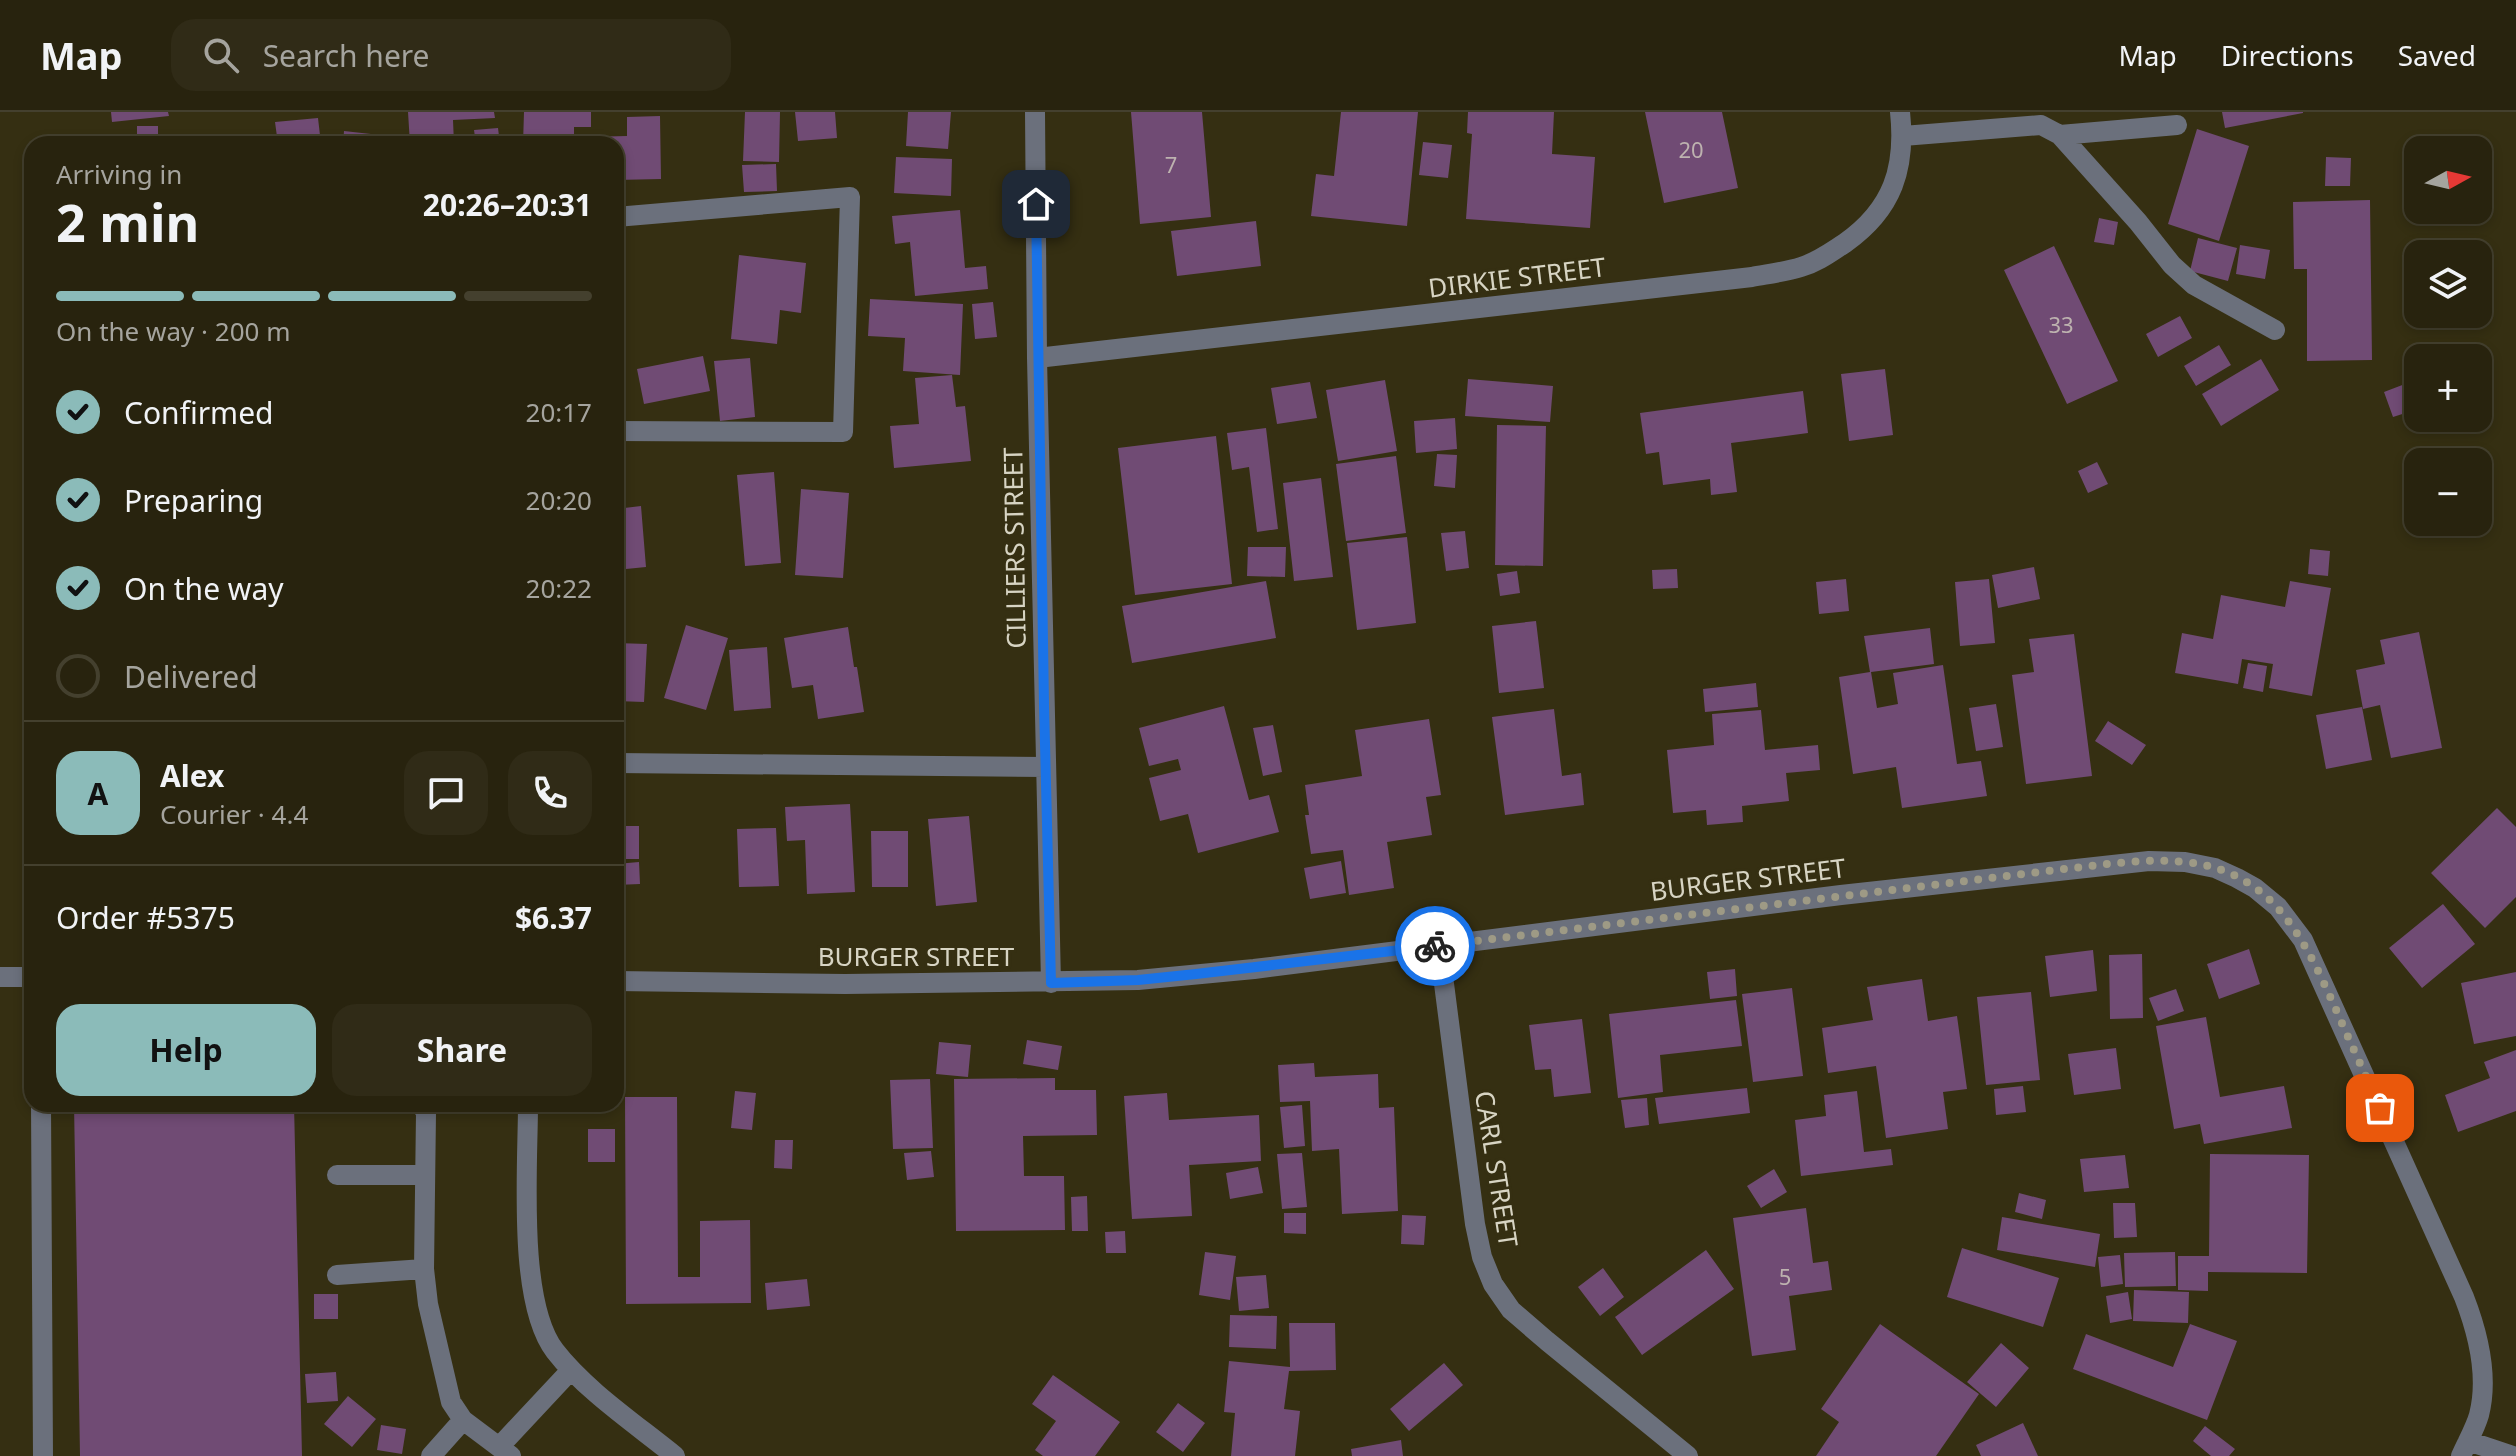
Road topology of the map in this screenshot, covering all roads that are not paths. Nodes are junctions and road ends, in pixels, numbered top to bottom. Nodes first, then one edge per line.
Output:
1 (1035, 112) edge
2 (1900, 112) edge
3 (2177, 125) dead end
4 (2060, 135) junction
5 (1903, 136) junction
6 (624, 216) edge
7 (2275, 330) dead end
8 (1037, 358) junction
9 (624, 431) edge
10 (624, 763) edge
11 (1045, 767) junction
12 (1439, 945) junction
13 (0, 977) edge
14 (24, 977) edge
15 (624, 981) edge
16 (1051, 983) junction
17 (41, 1112) edge
18 (425, 1112) edge
19 (528, 1112) edge
20 (337, 1175) dead end
21 (424, 1175) junction
22 (424, 1269) junction
23 (337, 1275) dead end
24 (571, 1370) junction
25 (463, 1420) junction
26 (2464, 1449) edge
27 (505, 1452) edge
28 (43, 1456) edge
29 (431, 1456) edge
30 (675, 1456) edge
31 (1688, 1456) edge
32 (2513, 1456) edge

1 - 8 street, CILLIERS STREET
2 - 5 street, DIRKIE STREET
3 - 4 street
4 - 5 street
4 - 7 street
5 - 8 street, DIRKIE STREET
6 - 9 street
8 - 11 street, CILLIERS STREET
10 - 11 street
11 - 16 street, CILLIERS STREET
12 - 16 street, BURGER STREET
12 - 26 street, BURGER STREET
12 - 31 street, CARL STREET
13 - 14 street
15 - 16 street, BURGER STREET
17 - 28 street
18 - 21 street
19 - 24 street
20 - 21 street
21 - 22 street
22 - 23 street
22 - 25 street
24 - 27 street
24 - 30 street
25 - 27 street
25 - 29 street
26 - 32 street

